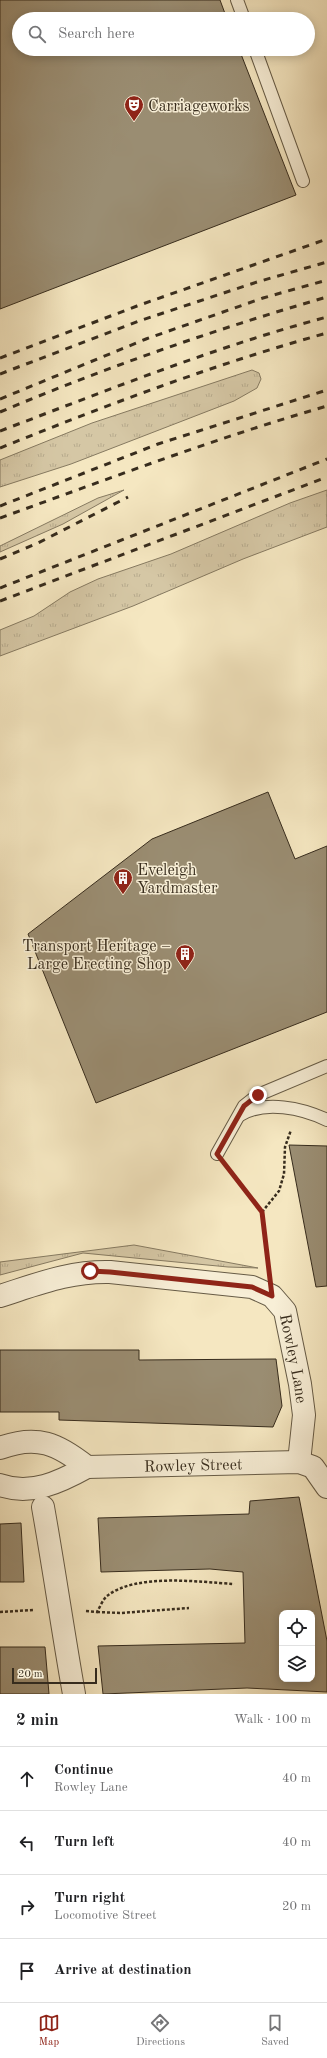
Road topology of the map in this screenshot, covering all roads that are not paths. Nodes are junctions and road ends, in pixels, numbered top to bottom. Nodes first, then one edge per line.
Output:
1 (237, 0) edge
2 (241, 12) edge
3 (258, 56) edge
4 (303, 181) dead end
5 (327, 1066) edge
6 (239, 1116) junction
7 (327, 1120) edge
8 (217, 1154) road end
9 (0, 1296) edge
10 (0, 1448) edge
11 (299, 1462) junction
12 (87, 1467) junction
13 (0, 1485) edge
14 (327, 1487) edge
15 (43, 1507) dead end
16 (74, 1694) edge

1 - 2 lane
3 - 4 lane
5 - 6 lane
6 - 7 lane
6 - 8 lane
9 - 11 street, Rowley Lane
10 - 12 street
11 - 12 street, Rowley Street
11 - 14 street
12 - 13 street, Rowley Street
15 - 16 street

